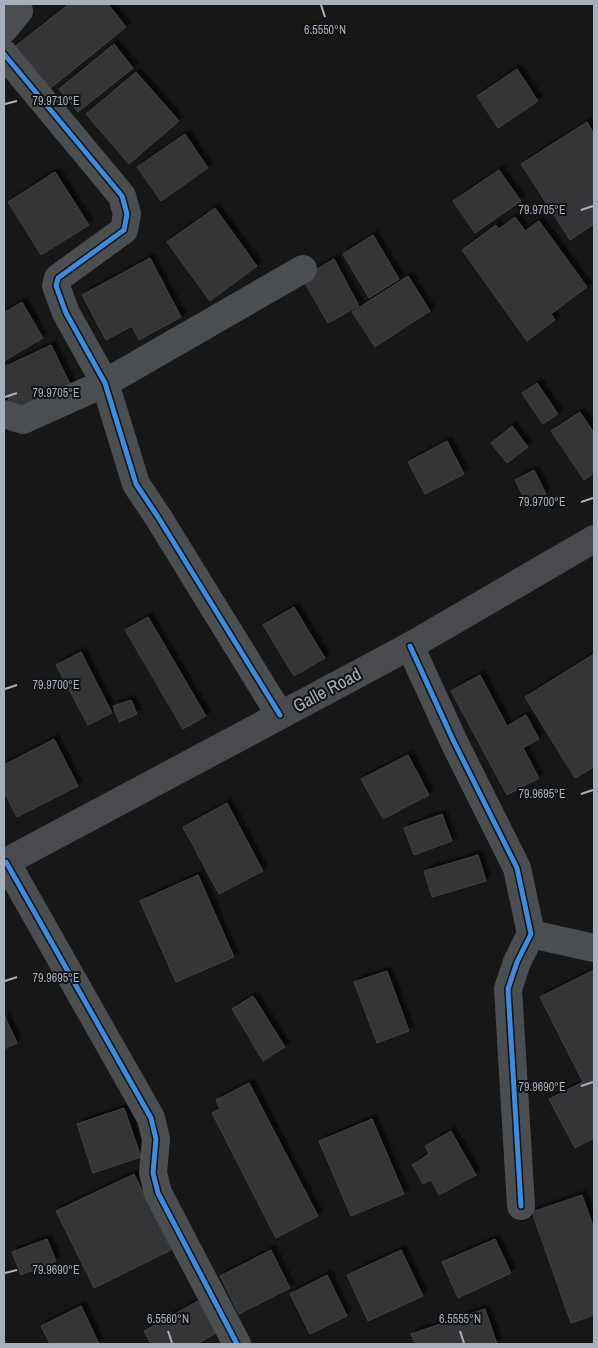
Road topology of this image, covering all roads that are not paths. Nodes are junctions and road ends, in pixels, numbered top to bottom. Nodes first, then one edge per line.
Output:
1 (4, 54) edge
2 (303, 269) dead end
3 (105, 383) junction
4 (4, 414) edge
5 (594, 539) edge
6 (410, 646) junction
7 (280, 715) junction
8 (5, 863) edge
9 (531, 934) junction
10 (594, 948) edge
11 (521, 1206) dead end
12 (238, 1344) edge

1 - 3 street
2 - 3 street
3 - 4 street
3 - 7 street
5 - 6 highway, Galle Road
6 - 7 highway, Galle Road
6 - 9 street
7 - 8 highway, Galle Road
8 - 12 street
9 - 10 street
9 - 11 street

